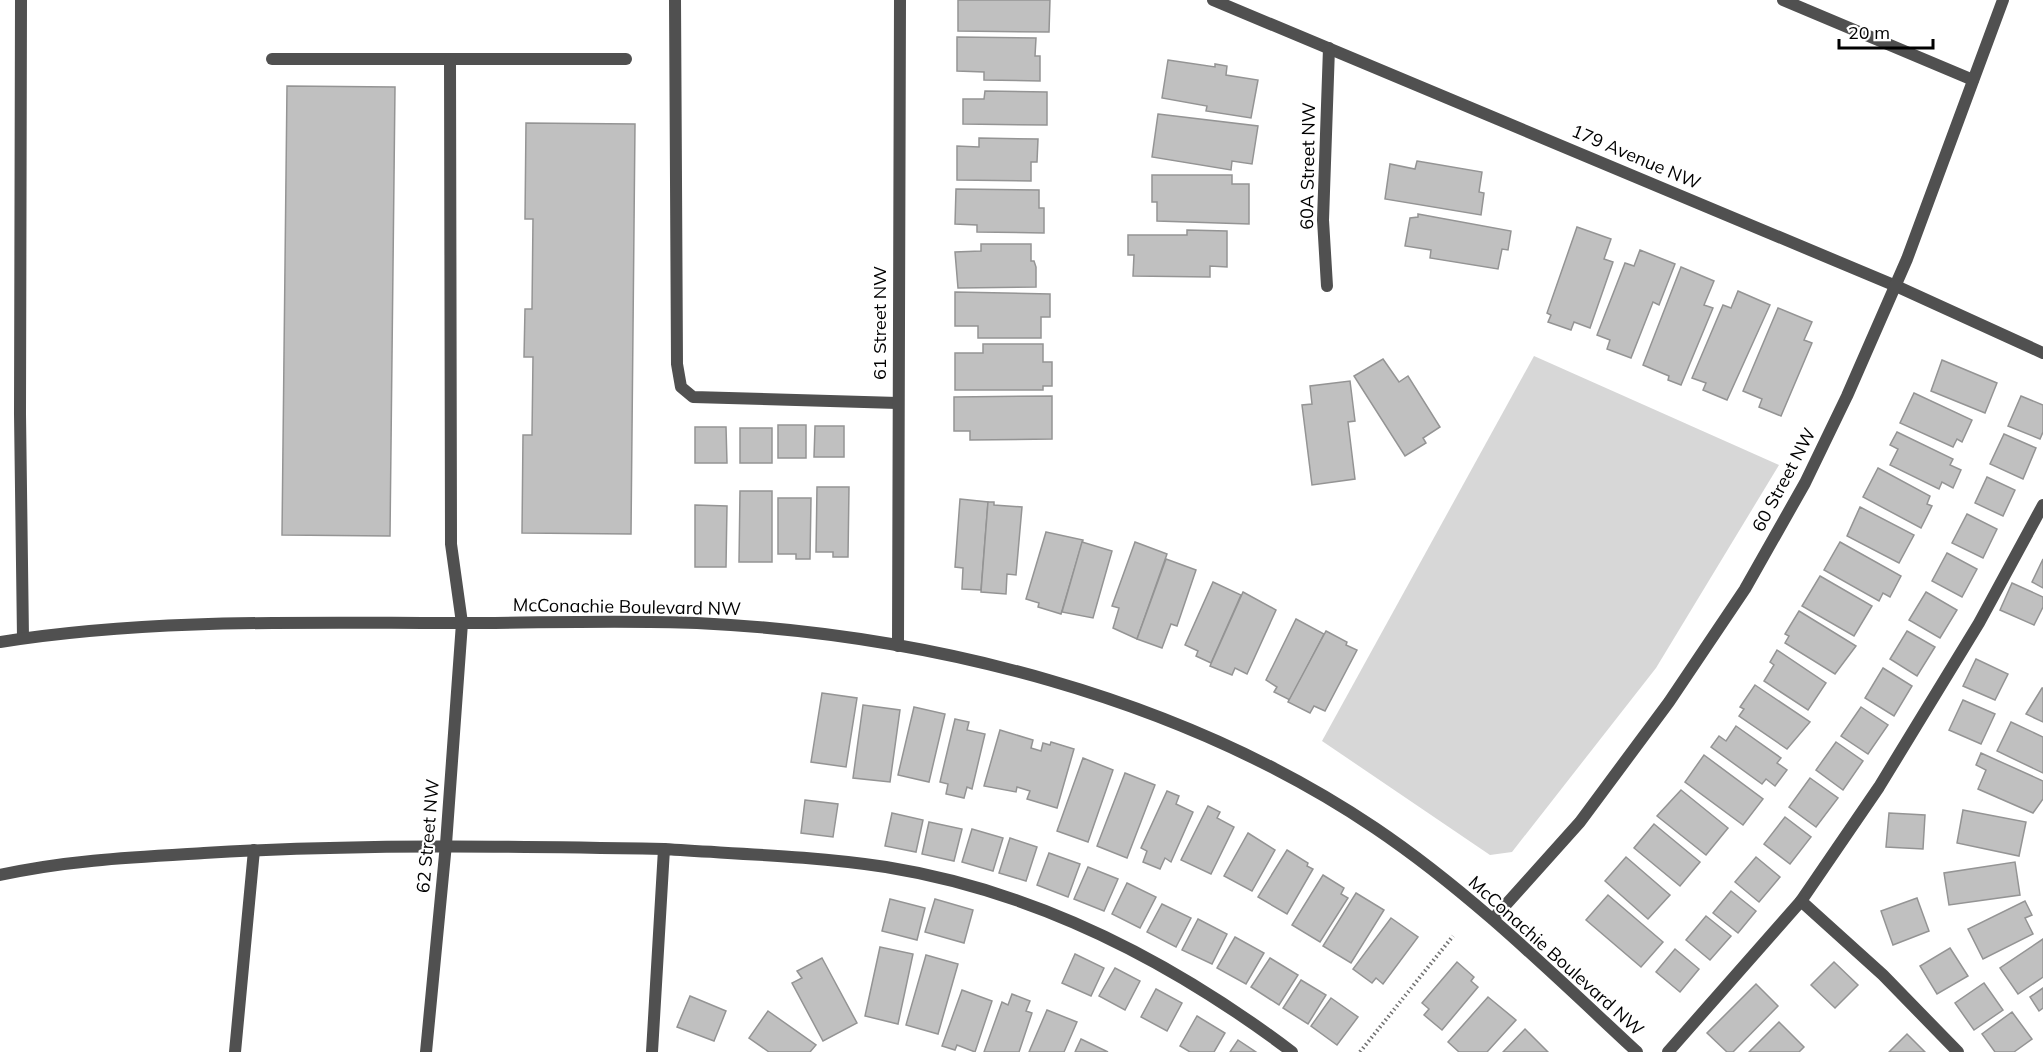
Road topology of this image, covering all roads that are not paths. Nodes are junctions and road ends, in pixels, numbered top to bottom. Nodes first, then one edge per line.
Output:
1 (21, 0) edge
2 (675, 0) edge
3 (900, 0) edge
4 (1214, 0) edge
5 (1783, 0) edge
6 (2003, 0) edge
7 (1329, 48) junction
8 (272, 59) dead end
9 (626, 59) dead end
10 (450, 60) junction
11 (1973, 80) junction
12 (1327, 286) dead end
13 (1896, 286) junction
14 (2043, 353) edge
15 (898, 403) junction
16 (2043, 505) edge
17 (462, 623) junction
18 (23, 638) junction
19 (0, 642) edge
20 (898, 646) junction
21 (446, 844) junction
22 (664, 849) junction
23 (254, 850) junction
24 (0, 875) edge
25 (1801, 901) junction
26 (1493, 919) junction
27 (235, 1052) edge
28 (426, 1052) edge
29 (652, 1052) edge
30 (1292, 1052) edge
31 (1637, 1052) edge
32 (1668, 1052) edge
33 (1958, 1052) edge

1 - 18 street
2 - 15 street
3 - 15 street, 61 Street NW
4 - 7 street, 179 Avenue NW
5 - 11 street
6 - 11 street, 60 Street NW
7 - 12 street, 60A Street NW
7 - 13 street, 179 Avenue NW
8 - 10 street
9 - 10 street
10 - 17 street, 62 Street NW
11 - 13 street, 60 Street NW
13 - 14 street, 179 Avenue NW
13 - 26 street, 60 Street NW
15 - 20 street, 61 Street NW
16 - 25 street
17 - 18 street, McConachie Boulevard NW
17 - 20 street, McConachie Boulevard NW
17 - 21 street, 62 Street NW
18 - 19 street, McConachie Boulevard NW
20 - 26 street, McConachie Boulevard NW
21 - 22 street
21 - 23 street
21 - 28 street, 62 Street NW
22 - 29 street
22 - 30 street
23 - 24 street
23 - 27 street
25 - 32 street
25 - 33 street
26 - 31 street, McConachie Boulevard NW

